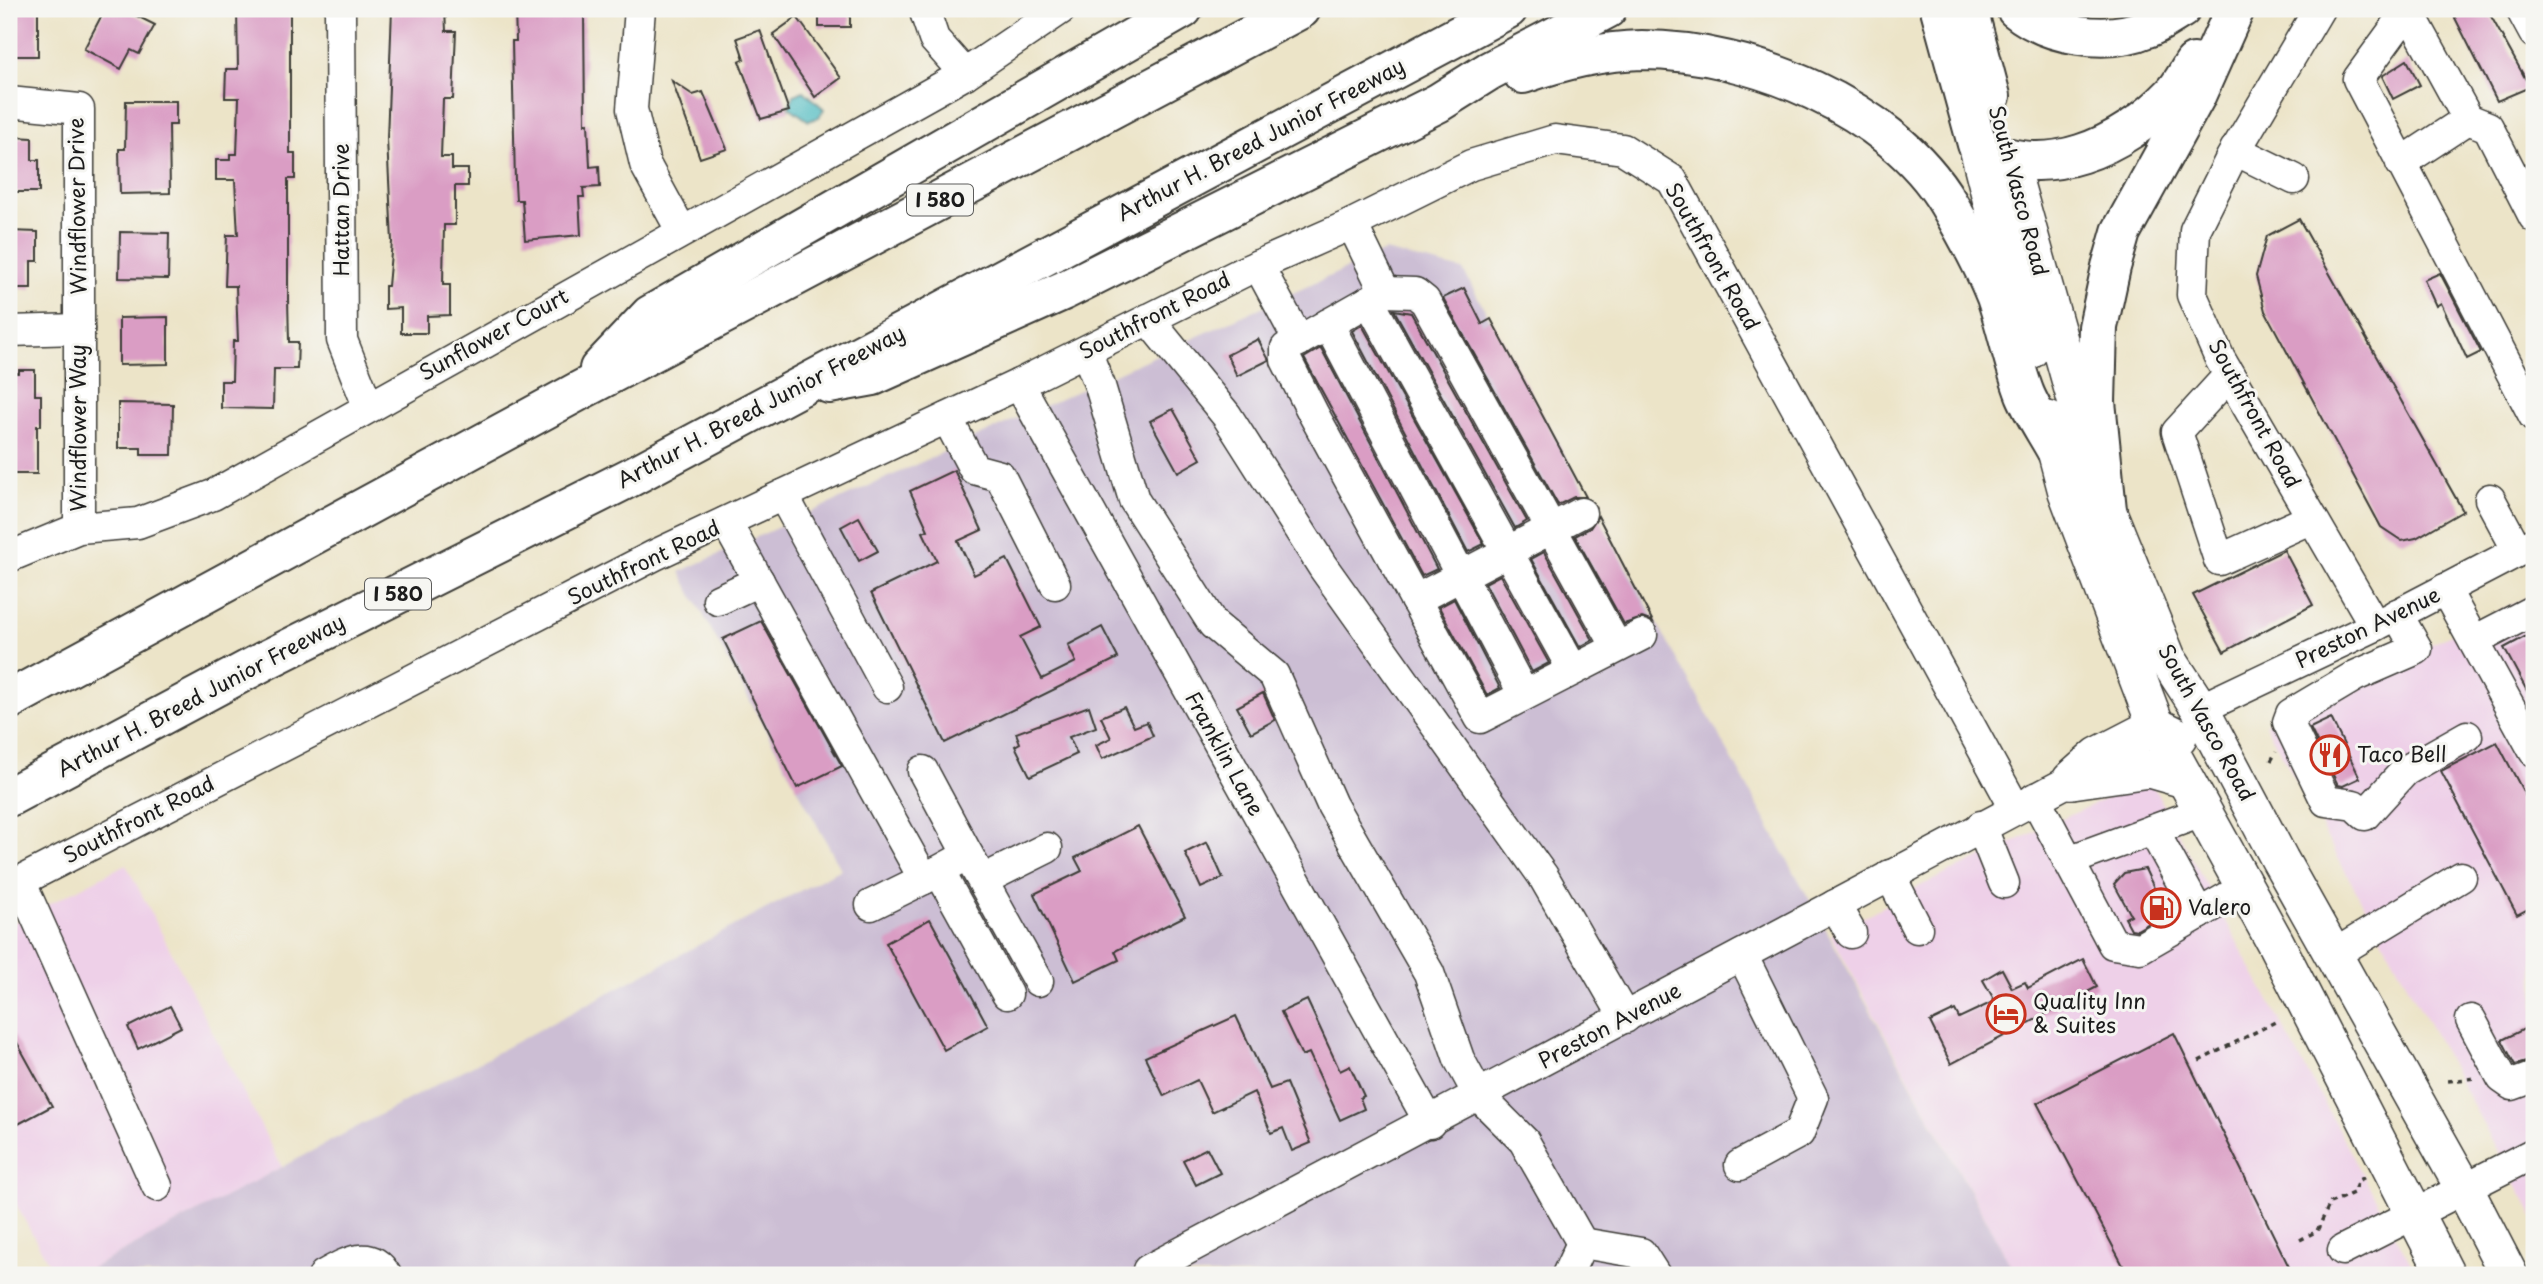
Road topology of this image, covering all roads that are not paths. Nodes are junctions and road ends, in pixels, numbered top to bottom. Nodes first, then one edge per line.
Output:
1 (340, 9) edge
2 (640, 9) edge
3 (924, 9) edge
4 (1061, 9) edge
5 (1183, 9) edge
6 (1301, 9) edge
7 (1508, 9) edge
8 (1607, 9) edge
9 (1940, 9) edge
10 (1968, 9) edge
11 (2016, 9) edge
12 (2181, 9) edge
13 (2233, 9) edge
14 (2319, 9) edge
15 (2408, 10) edge
16 (965, 74) junction
17 (9, 102) edge
18 (1438, 103) junction
19 (2469, 119) junction
20 (2235, 150) junction
21 (1993, 152) junction
22 (2401, 163) junction
23 (2524, 174) edge
24 (2294, 178) dead end
25 (2534, 217) edge
26 (1352, 224) junction
27 (681, 230) junction
28 (1258, 265) junction
29 (1377, 297) junction
30 (1148, 319) junction
31 (1328, 324) junction
32 (79, 329) junction
33 (9, 331) edge
34 (1299, 341) junction
35 (1086, 351) junction
36 (2229, 375) junction
37 (1019, 384) junction
38 (579, 391) junction
39 (787, 392) junction
40 (368, 406) junction
41 (2534, 416) edge
42 (947, 418) junction
43 (2056, 450) junction
44 (783, 495) junction
45 (2490, 499) dead end
46 (2107, 510) junction
47 (1581, 513) dead end
48 (2312, 518) junction
49 (726, 522) junction
50 (79, 528) junction
51 (1552, 529) junction
52 (2526, 547) edge
53 (1507, 551) junction
54 (9, 556) edge
55 (1461, 576) junction
56 (759, 581) junction
57 (1055, 584) dead end
58 (2445, 589) junction
59 (718, 600) dead end
60 (1415, 600) junction
61 (2534, 610) edge
62 (2386, 620) junction
63 (2474, 641) junction
64 (1573, 670) junction
65 (2141, 680) junction
66 (887, 687) dead end
67 (1524, 695) junction
68 (9, 700) edge
69 (2200, 709) junction
70 (2156, 726) junction
71 (2467, 736) dead end
72 (2534, 751) edge
73 (923, 771) dead end
74 (2184, 779) junction
75 (2071, 780) junction
76 (9, 797) edge
77 (2025, 803) junction
78 (2202, 812) junction
79 (1981, 826) junction
80 (2153, 830) junction
81 (1047, 848) dead end
82 (968, 855) junction
83 (2280, 860) junction
84 (2068, 861) junction
85 (931, 875) junction
86 (1890, 875) junction
87 (2461, 877) dead end
88 (983, 880) junction
89 (2004, 883) dead end
90 (14, 884) edge
91 (2244, 888) junction
92 (871, 905) dead end
93 (1835, 905) junction
94 (2199, 914) junction
95 (1917, 928) dead end
96 (1851, 933) dead end
97 (1742, 955) junction
98 (2333, 955) junction
99 (1038, 981) dead end
100 (1007, 994) dead end
101 (1625, 1018) junction
102 (2472, 1020) dead end
103 (2534, 1077) edge
104 (1479, 1096) junction
105 (1430, 1123) junction
106 (2534, 1153) edge
107 (1740, 1165) dead end
108 (157, 1186) dead end
109 (2465, 1190) junction
110 (2414, 1214) junction
111 (1582, 1243) junction
112 (2343, 1250) dead end
113 (1183, 1265) edge
114 (1148, 1270) dead end
115 (324, 1275) edge
116 (386, 1275) edge
117 (1567, 1275) edge
118 (1655, 1275) edge
119 (2446, 1275) edge
120 (2509, 1275) edge

1 - 40 street, Hattan Drive
2 - 27 street
3 - 16 street
4 - 16 street, Sunflower Court
5 - 38 highway
6 - 38 highway, I 580
7 - 39 highway, Arthur H. Breed Junior Freeway / I 580
8 - 18 highway
9 - 21 highway, South Vasco Road
10 - 21 highway, South Vasco Road
11 - 12 highway
13 - 21 highway
13 - 46 highway
14 - 20 street, Southfront Road
15 - 19 street
15 - 22 street
16 - 27 street, Sunflower Court
17 - 32 street, Windflower Drive
18 - 39 highway
18 - 43 highway
19 - 22 street
19 - 23 street
20 - 24 street
20 - 36 street, Southfront Road
21 - 43 main road, South Vasco Road
21 - 46 main road, South Vasco Road
22 - 41 street
23 - 25 street
26 - 28 street, Southfront Road
26 - 29 street
26 - 77 street, Southfront Road
27 - 40 street, Sunflower Court
28 - 30 street, Southfront Road
28 - 34 street
29 - 31 street
29 - 51 street
29 - 53 street
30 - 35 street, Southfront Road
30 - 101 street
31 - 34 street
31 - 55 street
32 - 33 street
32 - 50 street, Windflower Way
34 - 60 street
35 - 37 street, Southfront Road
35 - 104 street
36 - 48 street, Southfront Road
36 - 48 street
37 - 42 street, Southfront Road
37 - 105 street, Franklin Lane
38 - 68 highway, I 580
39 - 76 highway, Arthur H. Breed Junior Freeway / I 580
40 - 50 street, Sunflower Court
42 - 44 street, Southfront Road
42 - 57 street
43 - 65 main road, South Vasco Road
44 - 49 street, Southfront Road
44 - 66 street
45 - 52 street
46 - 69 main road, South Vasco Road
47 - 51 street
48 - 62 street, Southfront Road
49 - 56 street
49 - 90 street, Southfront Road
50 - 54 street, Sunflower Court
51 - 53 street
51 - 64 street
52 - 58 street, Preston Avenue
53 - 55 street
53 - 64 street
55 - 60 street
55 - 67 street
56 - 59 street
56 - 85 street
58 - 62 street, Preston Avenue
58 - 63 street
60 - 67 street
61 - 63 street
62 - 69 street, Preston Avenue
62 - 71 street, Southfront Road
63 - 72 street
64 - 67 street
65 - 69 main road
65 - 70 main road, South Vasco Road
69 - 83 main road, South Vasco Road
70 - 74 main road, South Vasco Road
70 - 75 main road
70 - 83 main road
73 - 82 street
74 - 75 main road
74 - 78 main road, South Vasco Road
75 - 77 street, Preston Avenue
77 - 79 street, Preston Avenue
77 - 84 street, Southfront Road
78 - 80 street
78 - 91 main road, South Vasco Road
79 - 86 street, Preston Avenue
79 - 89 street
80 - 84 street
80 - 94 street
81 - 88 street
82 - 85 street
82 - 88 street
83 - 98 main road, South Vasco Road
84 - 94 street, Southfront Road
85 - 92 street
85 - 100 street
86 - 93 street, Preston Avenue
86 - 95 street
87 - 98 street
88 - 99 street
90 - 108 street
91 - 94 street
91 - 110 main road, South Vasco Road
93 - 96 street
93 - 97 street, Preston Avenue
97 - 101 street, Preston Avenue
97 - 107 street
98 - 109 main road, South Vasco Road
101 - 104 street, Preston Avenue
102 - 103 street
104 - 105 street, Preston Avenue
104 - 111 street
105 - 113 street, Preston Avenue
106 - 109 street
109 - 110 street
109 - 120 main road, South Vasco Road
110 - 112 street
110 - 119 main road, South Vasco Road
111 - 117 street
111 - 118 street
113 - 114 street, Preston Avenue
115 - 116 street

